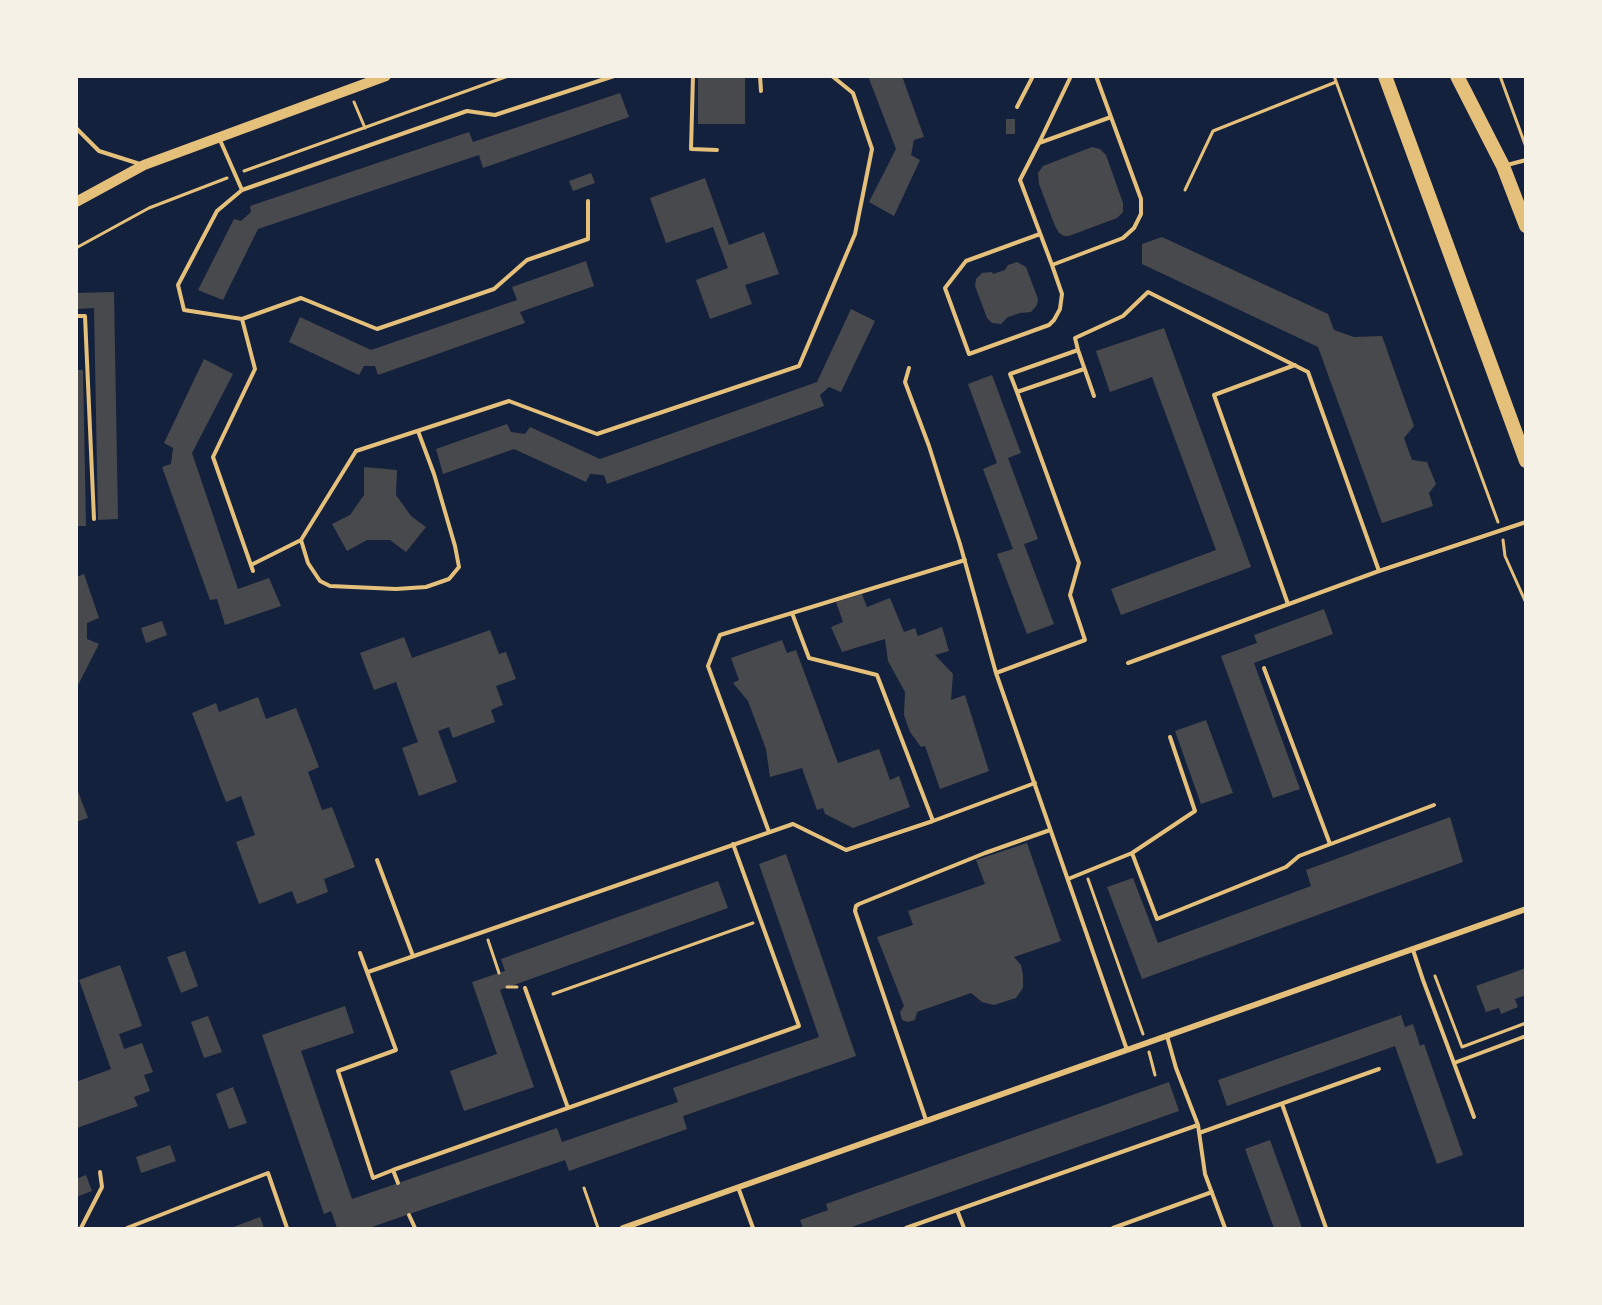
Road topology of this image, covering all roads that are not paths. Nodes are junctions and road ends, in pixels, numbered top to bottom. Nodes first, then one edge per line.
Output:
1 (386, 76) edge
2 (614, 76) edge
3 (693, 76) edge
4 (760, 76) edge
5 (832, 76) edge
6 (1033, 76) edge
7 (1071, 76) edge
8 (1096, 76) edge
9 (1385, 76) edge
10 (1456, 76) edge
11 (761, 91) dead end
12 (1017, 107) dead end
13 (1111, 117) junction
14 (76, 128) edge
15 (218, 137) junction
16 (1039, 144) junction
17 (717, 150) dead end
18 (1526, 160) edge
19 (144, 165) junction
20 (1503, 166) junction
21 (242, 190) junction
22 (588, 201) dead end
23 (76, 202) edge
24 (1526, 226) edge
25 (1040, 234) junction
26 (1052, 265) junction
27 (76, 316) edge
28 (242, 319) junction
29 (1078, 350) junction
30 (1295, 365) junction
31 (909, 368) dead end
32 (1084, 369) junction
33 (1017, 392) junction
34 (1094, 396) dead end
35 (418, 431) junction
36 (1526, 461) edge
37 (94, 519) dead end
38 (1526, 522) edge
39 (301, 540) junction
40 (964, 560) junction
41 (251, 565) junction
42 (253, 571) dead end
43 (1379, 571) junction
44 (1288, 604) junction
45 (792, 614) junction
46 (1128, 663) dead end
47 (1264, 668) dead end
48 (996, 673) junction
49 (1170, 737) dead end
50 (1035, 783) junction
51 (1434, 805) dead end
52 (933, 821) junction
53 (1050, 830) junction
54 (769, 832) junction
55 (733, 844) junction
56 (1330, 844) junction
57 (1132, 853) junction
58 (377, 860) dead end
59 (1068, 879) junction
60 (1526, 909) edge
61 (1413, 949) junction
62 (360, 952) dead end
63 (413, 956) junction
64 (368, 972) junction
65 (525, 988) dead end
66 (1167, 1036) junction
67 (1526, 1036) edge
68 (1127, 1050) junction
69 (1454, 1063) junction
70 (1379, 1069) dead end
71 (1282, 1104) junction
72 (568, 1108) junction
73 (1474, 1117) dead end
74 (927, 1121) junction
75 (1198, 1125) junction
76 (1199, 1133) junction
77 (393, 1170) junction
78 (100, 1172) dead end
79 (398, 1183) dead end
80 (738, 1188) junction
81 (1212, 1192) junction
82 (957, 1210) junction
83 (409, 1215) dead end
84 (81, 1228) edge
85 (127, 1228) edge
86 (287, 1228) edge
87 (414, 1228) edge
88 (623, 1228) edge
89 (753, 1228) edge
90 (906, 1228) edge
91 (964, 1228) edge
92 (1113, 1228) edge
93 (1225, 1228) edge
94 (1326, 1228) edge

1 - 15 street
2 - 21 lane
3 - 17 lane
4 - 11 lane
5 - 35 lane
6 - 12 lane
7 - 16 lane
8 - 13 lane
9 - 36 main road
10 - 20 main road
13 - 16 lane
13 - 26 lane
14 - 19 lane
15 - 19 street
15 - 21 lane
16 - 25 lane
18 - 20 lane
19 - 23 street
20 - 24 main road
21 - 28 lane
22 - 28 lane
25 - 26 lane
25 - 26 lane
27 - 37 lane
28 - 41 lane
29 - 30 lane
29 - 32 lane
29 - 33 lane
30 - 43 lane
30 - 44 lane
31 - 40 lane
32 - 33 lane
32 - 34 lane
33 - 48 lane
35 - 39 lane
35 - 39 lane
38 - 43 lane
39 - 41 lane
40 - 45 lane
40 - 48 lane
41 - 42 lane
43 - 44 lane
44 - 46 lane
45 - 52 lane
45 - 54 lane
47 - 56 lane
48 - 50 lane
49 - 57 lane
50 - 52 lane
50 - 53 lane
51 - 56 lane
52 - 54 lane
53 - 59 lane
53 - 74 lane
54 - 55 lane
55 - 63 lane
55 - 72 lane
56 - 57 lane
57 - 59 lane
58 - 63 lane
59 - 68 lane
60 - 61 street
61 - 66 street
61 - 69 lane
62 - 64 lane
63 - 64 lane
64 - 77 lane
65 - 72 lane
66 - 68 street
66 - 75 lane
67 - 69 lane
68 - 74 street
69 - 73 lane
70 - 71 lane
71 - 76 lane
71 - 94 lane
72 - 77 lane
74 - 80 street
75 - 76 lane
75 - 82 lane
76 - 81 lane
77 - 79 lane
78 - 84 lane
80 - 88 street
80 - 89 lane
81 - 92 lane
81 - 93 lane
82 - 90 lane
82 - 91 lane
83 - 87 lane
85 - 86 lane

